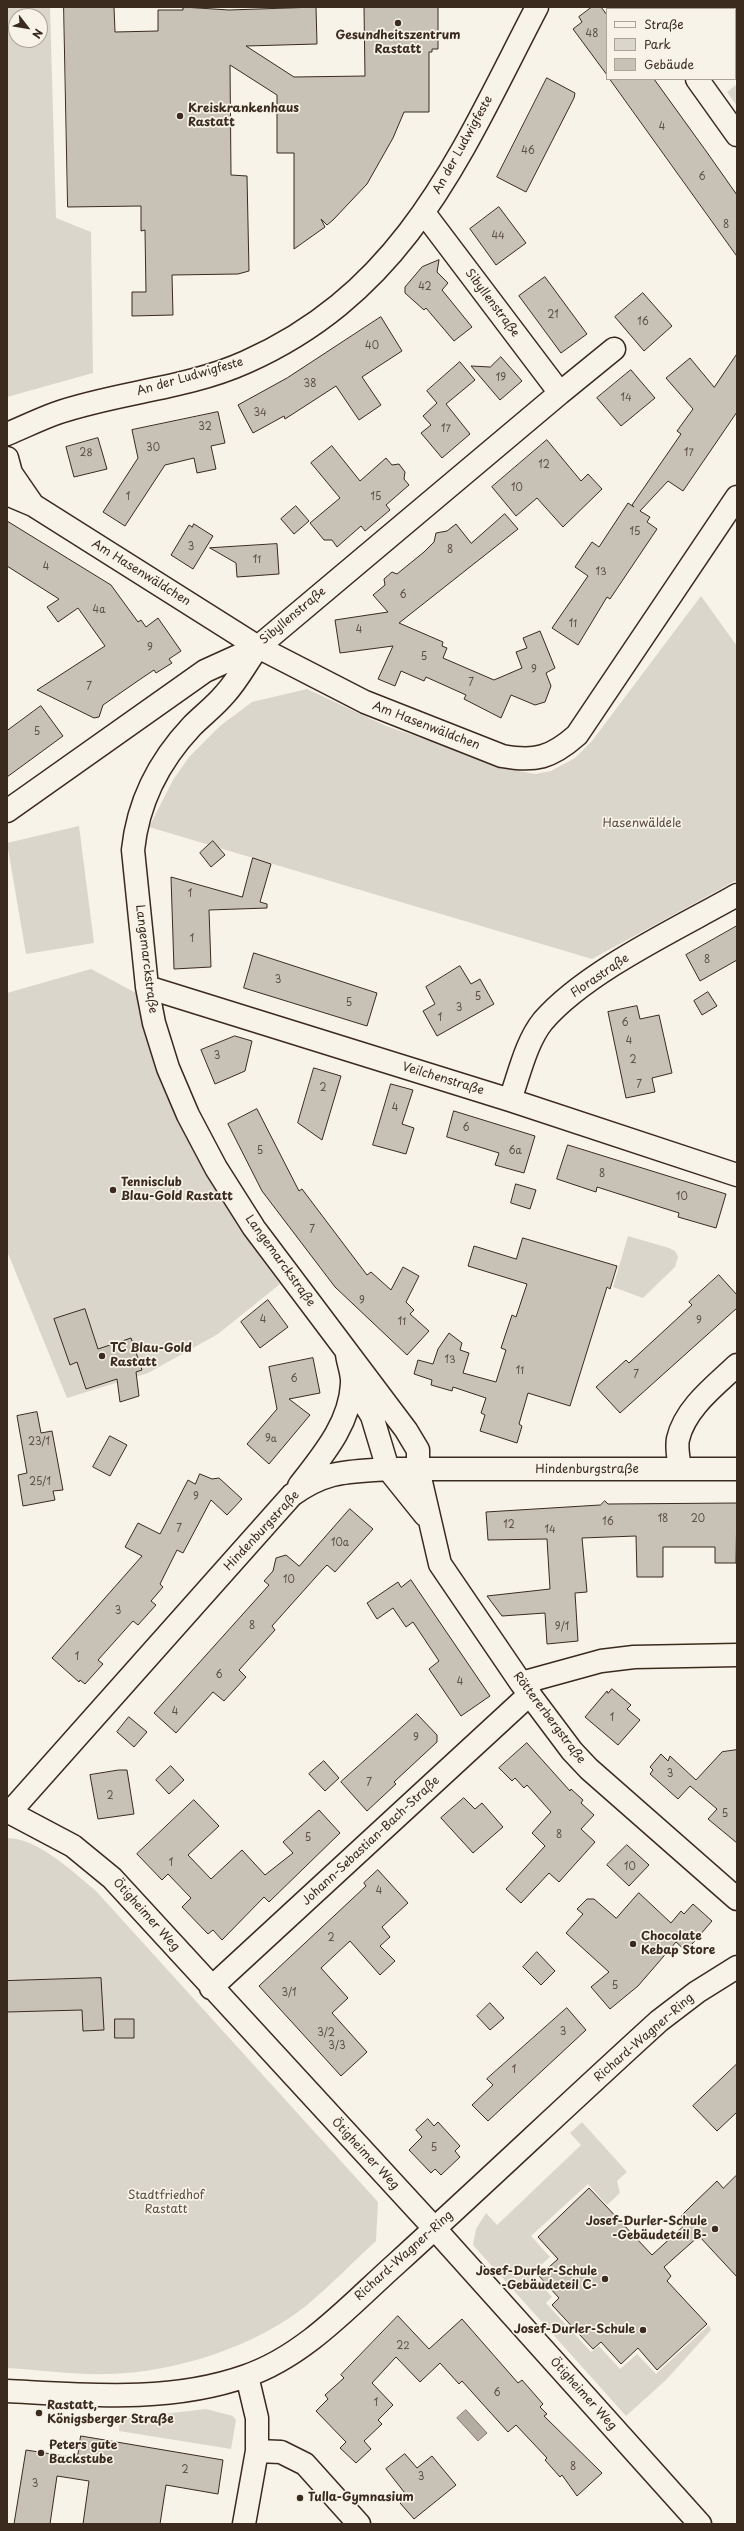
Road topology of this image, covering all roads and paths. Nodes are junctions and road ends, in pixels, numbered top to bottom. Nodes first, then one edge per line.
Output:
1 (537, 7) edge
2 (698, 80) edge
3 (737, 135) edge
4 (424, 213) junction
5 (614, 349) dead end
6 (560, 393) junction
7 (7, 434) edge
8 (7, 458) edge
9 (7, 494) edge
10 (737, 497) edge
11 (34, 506) junction
12 (258, 646) junction
13 (7, 811) edge
14 (737, 895) edge
15 (148, 987) junction
16 (510, 1100) junction
17 (737, 1174) edge
18 (346, 1353) junction
19 (737, 1365) edge
20 (352, 1383) junction
21 (388, 1469) junction
22 (418, 1469) junction
23 (680, 1469) junction
24 (737, 1469) edge
25 (292, 1495) junction
26 (427, 1517) junction
27 (737, 1655) edge
28 (526, 1689) junction
29 (9, 1811) edge
30 (737, 1899) edge
31 (737, 1967) edge
32 (211, 1988) junction
33 (435, 2229) junction
34 (247, 2376) junction
35 (7, 2391) edge
36 (257, 2451) junction
37 (244, 2524) edge
38 (359, 2524) edge
39 (700, 2524) edge

1 - 4 street, An der Ludwigfeste
2 - 3 street
4 - 6 street, Sibyllenstraße
4 - 7 street, An der Ludwigfeste
5 - 6 street, Sibyllenstraße
6 - 12 street, Sibyllenstraße
8 - 11 street, Am Hasenwäldchen
9 - 11 street, Am Hasenwäldchen
10 - 12 street, Am Hasenwäldchen
11 - 12 street, Am Hasenwäldchen
12 - 13 street, Sibyllenstraße
12 - 15 street, Langemarckstraße
14 - 16 street, Florastraße
15 - 16 street, Veilchenstraße
15 - 18 street, Langemarckstraße
16 - 17 street, Veilchenstraße
18 - 20 street, Langemarckstraße
18 - 22 street, Langemarckstraße
19 - 23 street
20 - 21 street, Langemarckstraße
20 - 25 street, Langemarckstraße
21 - 22 street, Hindenburgstraße
21 - 25 street, Hindenburgstraße
21 - 26 street, Röttererbergstraße
22 - 23 street, Hindenburgstraße
22 - 26 street, Röttererbergstraße
23 - 24 street, Hindenburgstraße
25 - 29 street, Hindenburgstraße
26 - 28 street, Röttererbergstraße
27 - 28 street, Johann-Sebastian-Bach-Straße
28 - 30 street, Röttererbergstraße
28 - 32 street, Johann-Sebastian-Bach-Straße
29 - 32 street, Ötigheimer Weg
31 - 33 street, Richard-Wagner-Ring
32 - 33 street, Ötigheimer Weg
33 - 34 street, Richard-Wagner-Ring
33 - 39 street, Ötigheimer Weg
34 - 35 street, Richard-Wagner-Ring
34 - 36 street
36 - 37 street
36 - 38 street

